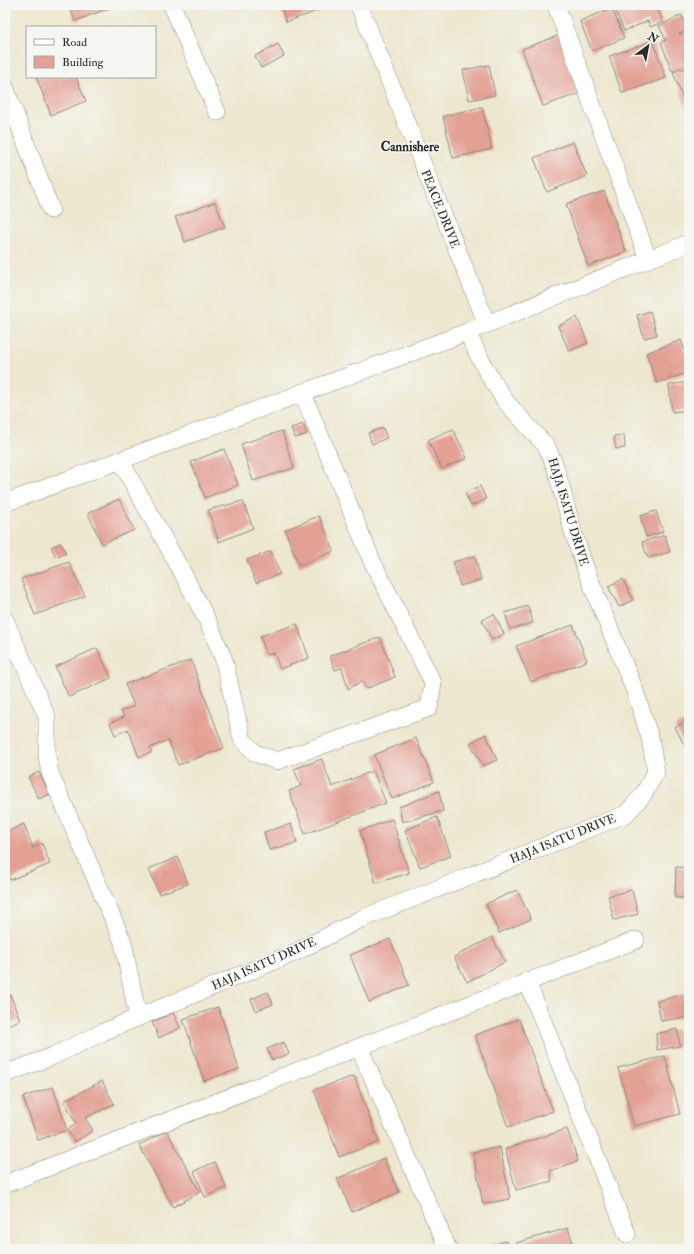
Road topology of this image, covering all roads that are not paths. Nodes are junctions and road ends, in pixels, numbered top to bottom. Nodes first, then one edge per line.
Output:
1 (172, 5) edge
2 (358, 5) edge
3 (556, 5) edge
4 (5, 87) edge
5 (217, 112) dead end
6 (51, 210) dead end
7 (689, 243) edge
8 (648, 259) junction
9 (486, 324) junction
10 (467, 332) junction
11 (302, 392) junction
12 (120, 460) junction
13 (5, 503) edge
14 (5, 620) edge
15 (636, 940) dead end
16 (527, 981) junction
17 (138, 1018) junction
18 (359, 1046) junction
19 (5, 1074) edge
20 (5, 1184) edge
21 (627, 1234) dead end
22 (448, 1249) edge

1 - 5 street
2 - 9 street, PEACE DRIVE
3 - 8 street
4 - 6 street
7 - 8 street
8 - 9 street
9 - 10 street
10 - 11 street
10 - 17 street, HAJA ISATU DRIVE
11 - 12 street
11 - 12 street
12 - 13 street
14 - 17 street
15 - 16 street
16 - 18 street
16 - 21 street
17 - 19 street, HAJA ISATU DRIVE
18 - 20 street
18 - 22 street

